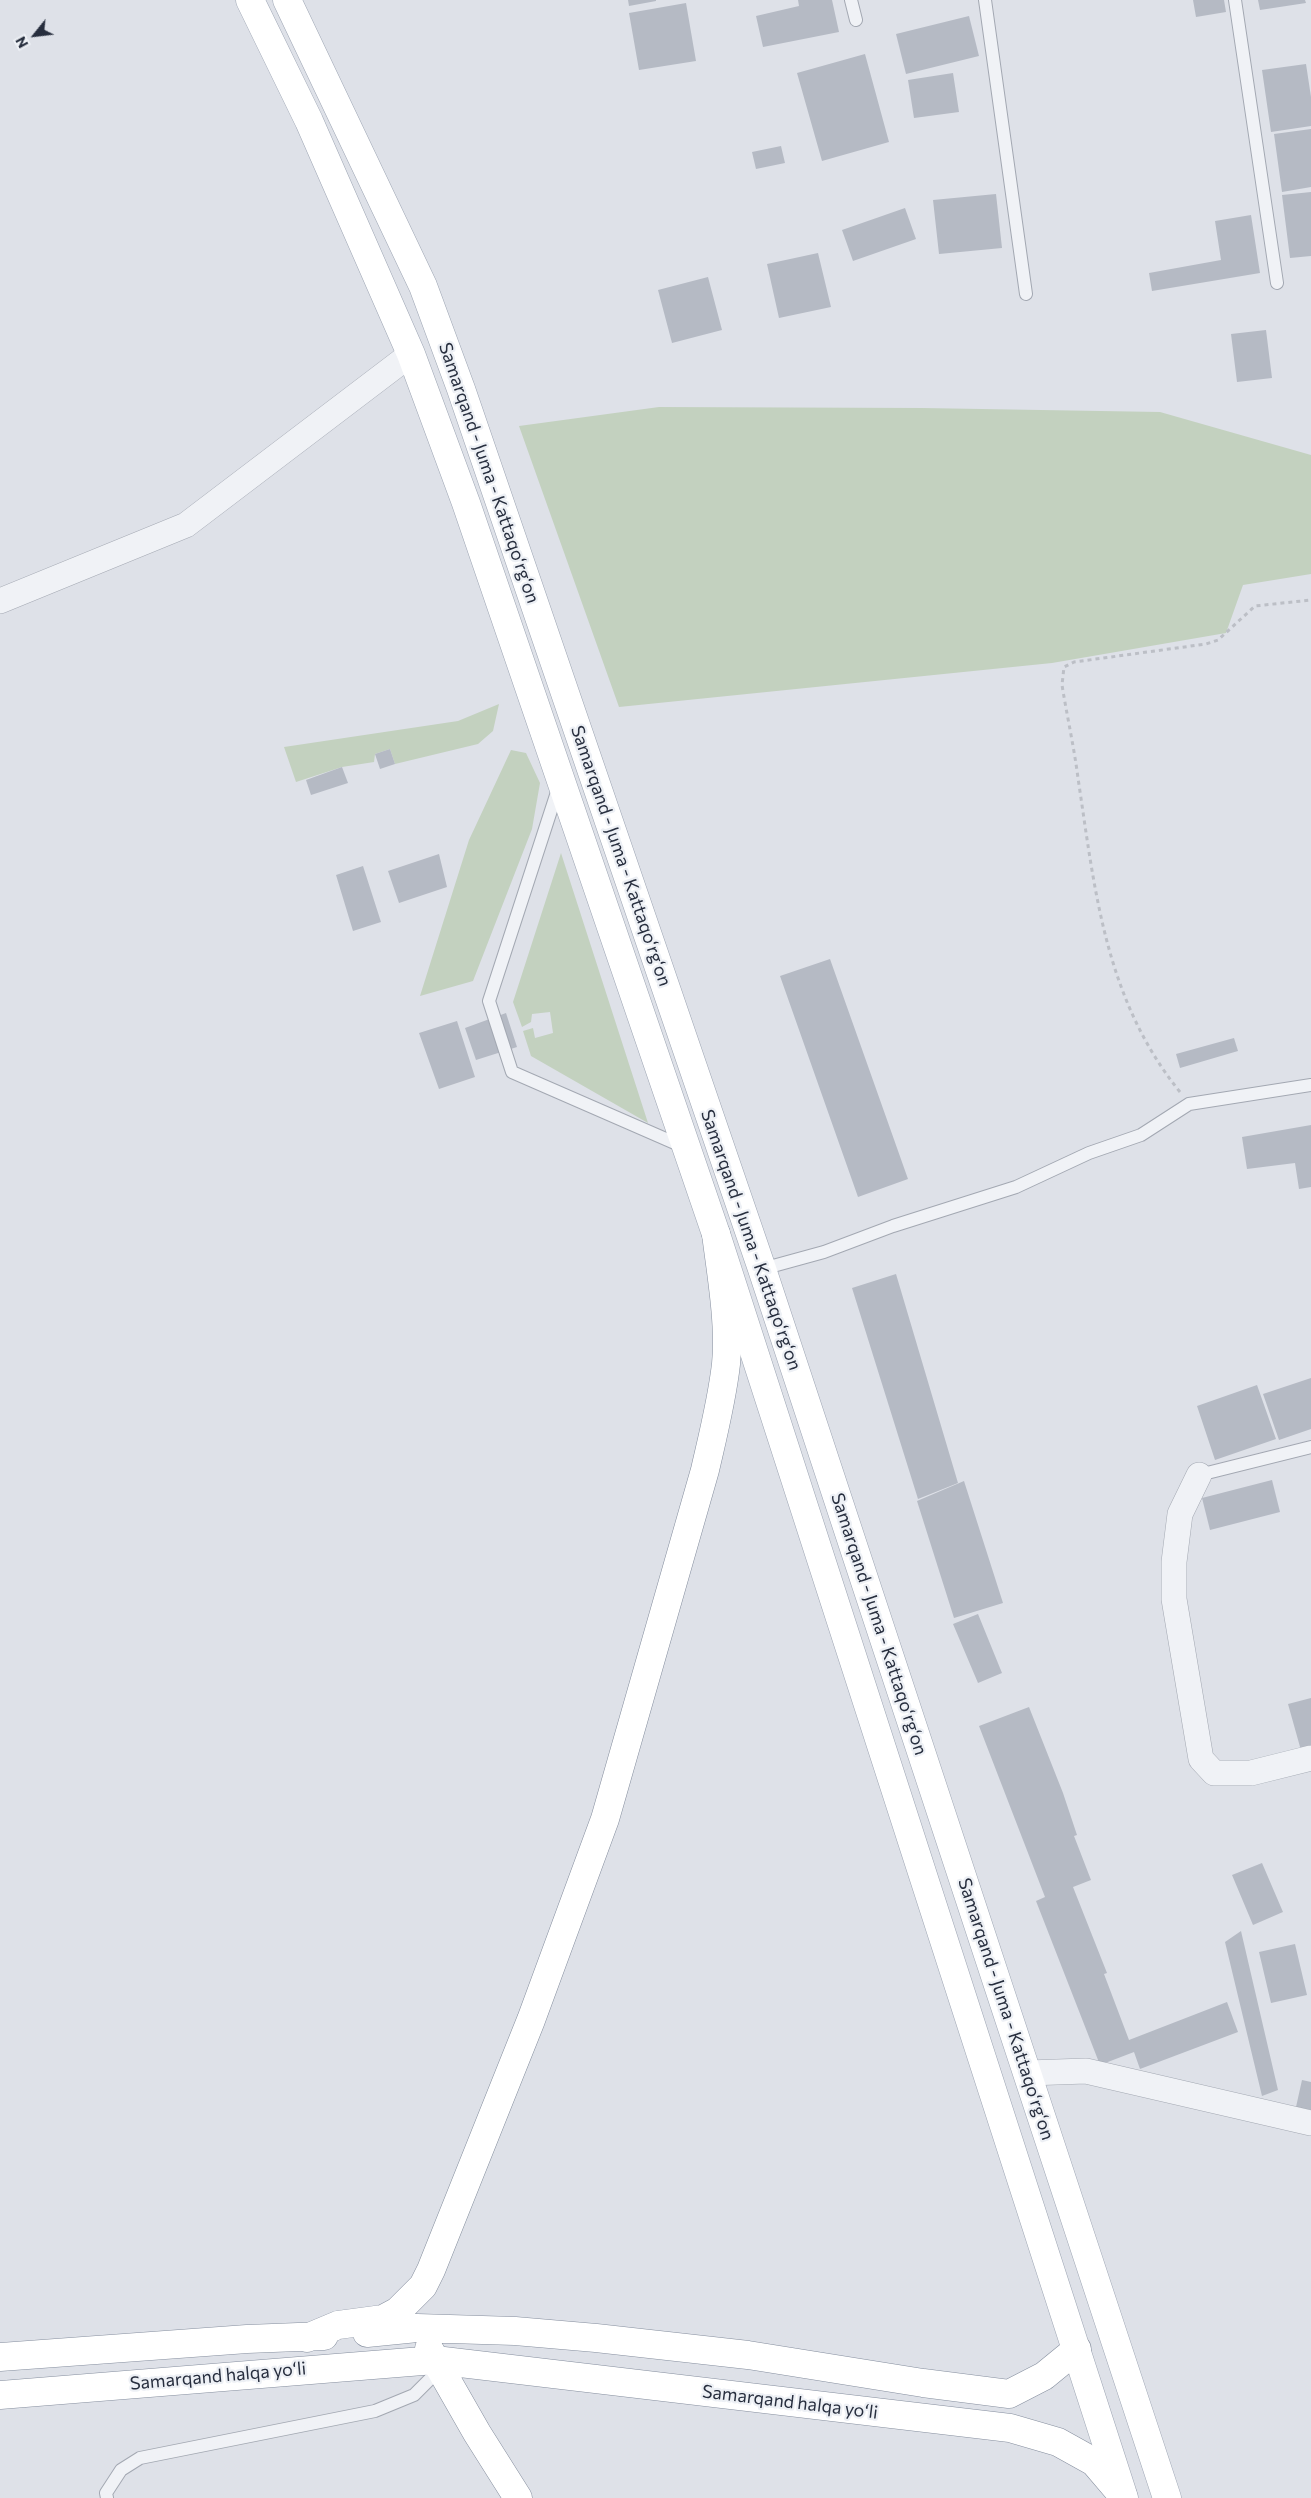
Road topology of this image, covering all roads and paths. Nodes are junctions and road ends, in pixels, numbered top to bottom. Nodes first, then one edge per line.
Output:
1 (250, 0) edge
2 (287, 0) edge
3 (850, 0) edge
4 (985, 0) edge
5 (1235, 0) edge
6 (856, 20) dead end
7 (1277, 283) dead end
8 (1026, 294) dead end
9 (411, 354) junction
10 (1311, 600) edge
11 (0, 601) edge
12 (561, 779) junction
13 (1311, 1085) edge
14 (1189, 1104) junction
15 (688, 1148) junction
16 (716, 1234) junction
17 (762, 1270) junction
18 (1311, 1447) edge
19 (1199, 1475) joint
20 (1311, 1758) edge
21 (1028, 2073) junction
22 (1311, 2123) edge
23 (417, 2328) junction
24 (307, 2338) junction
25 (1077, 2349) junction
26 (0, 2357) edge
27 (433, 2370) junction
28 (0, 2394) edge
29 (1124, 2497) edge
30 (107, 2498) edge
31 (518, 2498) edge
32 (1167, 2498) edge

1 - 9 main road, Samarqand - Juma - Kattaqo‘rg‘on
2 - 17 main road, Samarqand - Juma - Kattaqo‘rg‘on
3 - 6 lane
4 - 8 lane
5 - 7 lane
9 - 11 street
9 - 12 main road, Samarqand - Juma - Kattaqo‘rg‘on
10 - 14 path
12 - 15 main road, Samarqand - Juma - Kattaqo‘rg‘on
12 - 15 lane
13 - 14 lane
14 - 17 lane
15 - 16 main road, Samarqand - Juma - Kattaqo‘rg‘on
16 - 24 main road
16 - 25 main road, Samarqand - Juma - Kattaqo‘rg‘on
17 - 21 main road, Samarqand - Juma - Kattaqo‘rg‘on
18 - 19 lane
19 - 20 street
21 - 22 street
21 - 32 main road, Samarqand - Juma - Kattaqo‘rg‘on
23 - 24 main road, Samarqand halqa yoʻli
23 - 25 main road, Samarqand halqa yoʻli
23 - 27 main road
24 - 26 main road, Samarqand halqa yoʻli
25 - 29 main road, Samarqand - Juma - Kattaqo‘rg‘on
27 - 28 main road, Samarqand halqa yoʻli
27 - 29 main road, Samarqand halqa yoʻli
27 - 30 lane
27 - 31 main road

